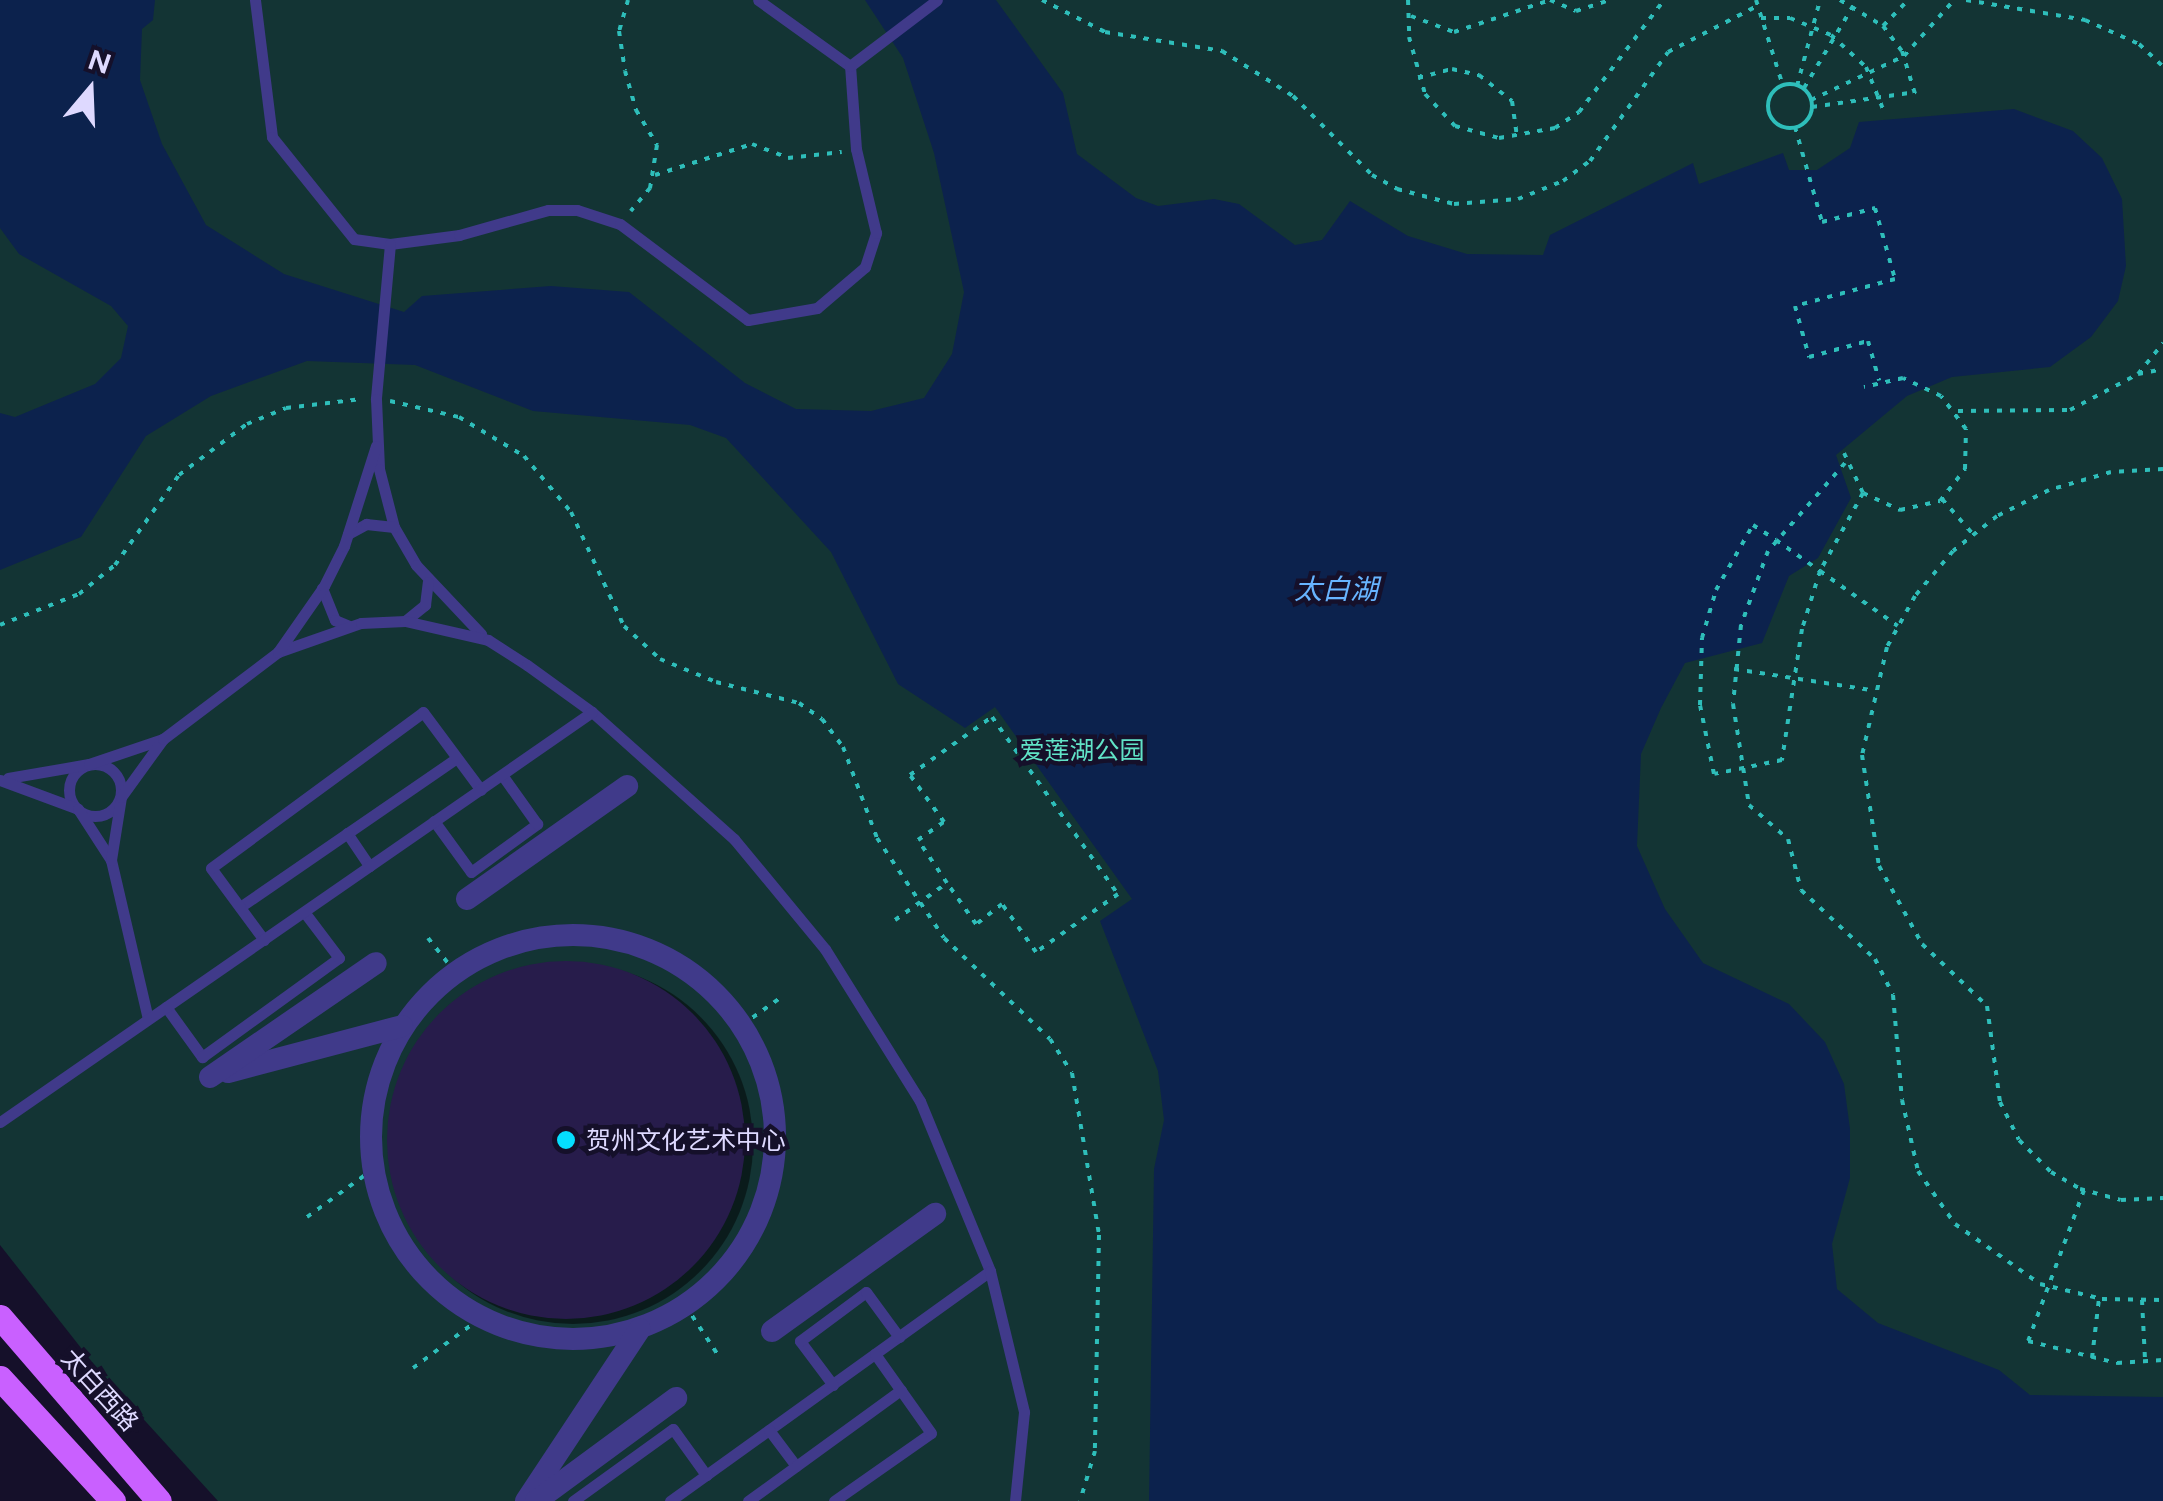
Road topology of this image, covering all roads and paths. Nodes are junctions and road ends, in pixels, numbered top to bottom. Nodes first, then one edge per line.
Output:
1 (256, 0) edge
2 (628, 0) edge
3 (758, 0) edge
4 (938, 0) edge
5 (1042, 0) edge
6 (1408, 0) edge
7 (1609, 0) edge
8 (1664, 0) edge
9 (1820, 0) edge
10 (1840, 0) edge
11 (1908, 0) edge
12 (1954, 0) edge
13 (1966, 0) edge
14 (1756, 3) edge
15 (1853, 6) junction
16 (1409, 15) junction
17 (1761, 18) junction
18 (1813, 26) junction
19 (1883, 26) junction
20 (1834, 38) junction
21 (1904, 56) junction
22 (850, 66) junction
23 (2163, 66) edge
24 (1870, 72) junction
25 (1418, 78) junction
26 (1783, 86) junction
27 (1800, 87) junction
28 (1882, 97) junction
29 (1811, 104) junction
30 (1884, 109) dead end
31 (1795, 127) junction
32 (1517, 135) junction
33 (856, 149) junction
34 (655, 176) junction
35 (620, 224) junction
36 (390, 244) junction
37 (2163, 343) edge
38 (2163, 369) edge
39 (2138, 374) junction
40 (1879, 380) junction
41 (1864, 387) dead end
42 (376, 399) junction
43 (1957, 411) junction
44 (376, 446) junction
45 (1844, 452) dead end
46 (1845, 464) junction
47 (2163, 469) edge
48 (1863, 494) junction
49 (1942, 498) junction
50 (394, 528) junction
51 (348, 534) junction
52 (1973, 534) junction
53 (1776, 540) junction
54 (1820, 571) junction
55 (428, 582) junction
56 (322, 588) junction
57 (406, 621) junction
58 (0, 625) edge
59 (349, 626) junction
60 (1898, 626) junction
61 (488, 640) junction
62 (278, 652) junction
63 (1734, 669) junction
64 (1792, 678) junction
65 (1872, 690) junction
66 (592, 712) junction
67 (163, 738) junction
68 (457, 758) junction
69 (89, 764) junction
70 (1740, 768) junction
71 (502, 775) junction
72 (0, 779) edge
73 (627, 786) dead end
74 (481, 790) junction
75 (121, 797) junction
76 (78, 809) junction
77 (434, 821) junction
78 (347, 834) junction
79 (112, 860) junction
80 (370, 866) junction
81 (948, 883) junction
82 (467, 899) dead end
83 (921, 902) junction
84 (240, 907) junction
85 (305, 913) junction
86 (895, 920) dead end
87 (428, 938) dead end
88 (264, 940) junction
89 (376, 964) dead end
90 (455, 972) junction
91 (780, 998) dead end
92 (166, 1007) junction
93 (148, 1019) junction
94 (742, 1024) junction
95 (402, 1026) junction
96 (209, 1065) junction
97 (0, 1122) edge
98 (372, 1170) junction
99 (2084, 1190) junction
100 (2163, 1198) edge
101 (935, 1214) dead end
102 (307, 1216) dead end
103 (990, 1271) junction
104 (2048, 1286) junction
105 (2099, 1298) junction
106 (2142, 1300) junction
107 (2163, 1300) edge
108 (685, 1305) junction
109 (482, 1316) junction
110 (0, 1318) edge
111 (640, 1329) junction
112 (772, 1331) dead end
113 (899, 1336) junction
114 (875, 1354) junction
115 (720, 1358) dead end
116 (2092, 1359) junction
117 (2163, 1360) edge
118 (2145, 1362) junction
119 (413, 1368) dead end
120 (0, 1378) edge
121 (833, 1384) junction
122 (901, 1390) junction
123 (676, 1398) dead end
124 (769, 1430) junction
125 (796, 1466) junction
126 (706, 1475) junction
127 (113, 1501) edge
128 (159, 1501) edge
129 (526, 1501) edge
130 (536, 1501) edge
131 (573, 1501) edge
132 (670, 1501) edge
133 (748, 1501) edge
134 (834, 1501) edge
135 (1015, 1501) edge
136 (1080, 1501) edge

1 - 36 lane
2 - 34 path
3 - 22 lane
4 - 22 lane
5 - 14 path
6 - 16 path
7 - 16 path
8 - 32 path
9 - 18 path
10 - 15 path
11 - 19 path
12 - 21 path
13 - 23 path
14 - 17 path
15 - 19 path
15 - 20 path
16 - 25 path
17 - 18 path
17 - 26 path
18 - 20 path
18 - 27 path
19 - 21 path
20 - 24 path
20 - 27 path
21 - 24 path
21 - 28 path
22 - 33 lane
24 - 28 path
24 - 29 path
25 - 32 path
25 - 32 path
26 - 27 path
26 - 31 path
27 - 29 path
28 - 29 path
28 - 30 path
29 - 31 path
31 - 40 path
33 - 34 path
33 - 35 lane
34 - 35 path
35 - 36 lane
36 - 42 lane
37 - 39 path
38 - 39 path
39 - 43 path
40 - 41 path
40 - 43 path
42 - 44 lane
42 - 58 path
42 - 83 path
43 - 49 path
44 - 50 lane
44 - 51 lane
45 - 46 path
46 - 48 path
46 - 53 path
47 - 52 path
48 - 49 path
48 - 54 path
49 - 52 path
50 - 51 lane
50 - 55 lane
51 - 56 lane
52 - 60 path
53 - 54 path
53 - 63 path
53 - 70 path
54 - 60 path
54 - 64 path
55 - 57 lane
55 - 61 lane
56 - 59 lane
56 - 62 lane
57 - 59 lane
57 - 61 lane
59 - 62 lane
60 - 65 path
61 - 66 lane
62 - 67 lane
63 - 64 path
63 - 70 path
64 - 65 path
64 - 70 path
65 - 99 path
66 - 71 lane
66 - 103 lane
67 - 69 lane
67 - 75 lane
68 - 74 lane
68 - 78 lane
68 - 84 lane
69 - 72 lane
69 - 75 lane
69 - 76 lane
70 - 104 path
71 - 74 lane
71 - 77 lane
72 - 76 lane
73 - 82 street
74 - 77 lane
75 - 76 lane
75 - 79 lane
76 - 79 lane
77 - 80 lane
78 - 80 lane
78 - 84 lane
79 - 93 lane
80 - 85 lane
81 - 81 path
81 - 83 path
83 - 86 path
83 - 136 path
84 - 88 lane
85 - 88 lane
85 - 96 lane
87 - 90 path
88 - 92 lane
89 - 96 street
90 - 94 street
90 - 95 street
91 - 94 path
92 - 93 lane
92 - 96 lane
93 - 97 lane
94 - 108 street
95 - 96 street
95 - 98 street
98 - 102 path
98 - 109 street
99 - 100 path
99 - 104 path
101 - 112 street
103 - 113 lane
103 - 135 lane
104 - 105 path
104 - 116 path
105 - 106 path
105 - 116 path
106 - 107 path
106 - 118 path
108 - 111 street
108 - 115 path
109 - 111 street
109 - 119 path
110 - 128 main road, 太白西路
111 - 129 street
113 - 114 lane
113 - 121 lane
114 - 121 lane
114 - 122 lane
116 - 118 path
117 - 118 path
120 - 127 main road
121 - 124 lane
122 - 125 lane
122 - 134 lane
123 - 130 street
124 - 125 lane
124 - 126 lane
125 - 133 lane
126 - 131 lane
126 - 132 lane

